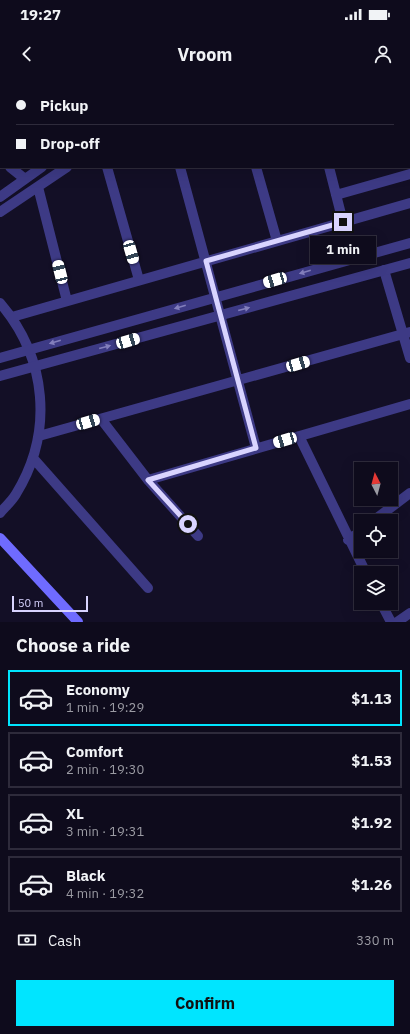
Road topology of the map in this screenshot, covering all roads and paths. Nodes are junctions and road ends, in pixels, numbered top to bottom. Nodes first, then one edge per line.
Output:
1 (11, 168) edge
2 (41, 168) edge
3 (66, 168) edge
4 (107, 168) edge
5 (180, 168) edge
6 (256, 168) edge
7 (328, 168) edge
8 (410, 174) edge
9 (25, 179) junction
10 (38, 187) junction
11 (336, 195) junction
12 (0, 197) edge
13 (410, 203) edge
14 (0, 212) edge
15 (343, 222) junction
16 (277, 241) junction
17 (410, 243) edge
18 (206, 261) junction
19 (410, 263) edge
20 (384, 270) junction
21 (139, 280) junction
22 (215, 297) junction
23 (67, 301) junction
24 (0, 303) edge
25 (220, 315) junction
26 (12, 317) junction
27 (406, 333) edge
28 (30, 349) junction
29 (0, 358) edge
30 (410, 358) edge
31 (35, 366) junction
32 (0, 376) edge
33 (238, 380) junction
34 (410, 404) edge
35 (101, 419) junction
36 (39, 436) junction
37 (299, 436) junction
38 (256, 448) junction
39 (33, 458) junction
40 (148, 480) junction
41 (410, 493) edge
42 (0, 513) edge
43 (382, 514) edge
44 (354, 535) edge
45 (198, 536) dead end
46 (0, 538) edge
47 (348, 540) junction
48 (362, 566) edge
49 (148, 588) dead end
50 (385, 610) edge
51 (410, 613) edge
52 (78, 622) edge
53 (391, 622) edge
54 (397, 622) edge

1 - 9 street
2 - 9 street
3 - 10 street
4 - 21 street
5 - 18 street
6 - 16 street
7 - 11 street
8 - 11 street
9 - 12 street
10 - 14 street
10 - 23 street
11 - 15 street
13 - 15 street
15 - 16 street
16 - 18 street
17 -> 22 street
18 - 21 street
18 - 22 street
19 - 20 street
25 -> 20 street
20 - 27 street
21 - 23 street
22 - 25 street
22 -> 28 street
23 - 26 street
24 - 26 street
31 -> 25 street
25 - 33 street
26 - 28 street
27 - 30 street
27 - 33 street
28 - 29 street
28 - 31 street
31 - 32 street
31 - 36 street
33 - 35 street
33 - 38 street
34 - 37 street
35 - 36 street
35 - 40 street
36 - 39 street
37 - 38 street
37 - 47 street
38 - 40 street
39 - 42 street
39 - 49 street
40 - 45 street
41 - 43 street
44 - 47 street
46 - 52 main road
47 - 48 street
50 - 53 street
51 - 54 street

